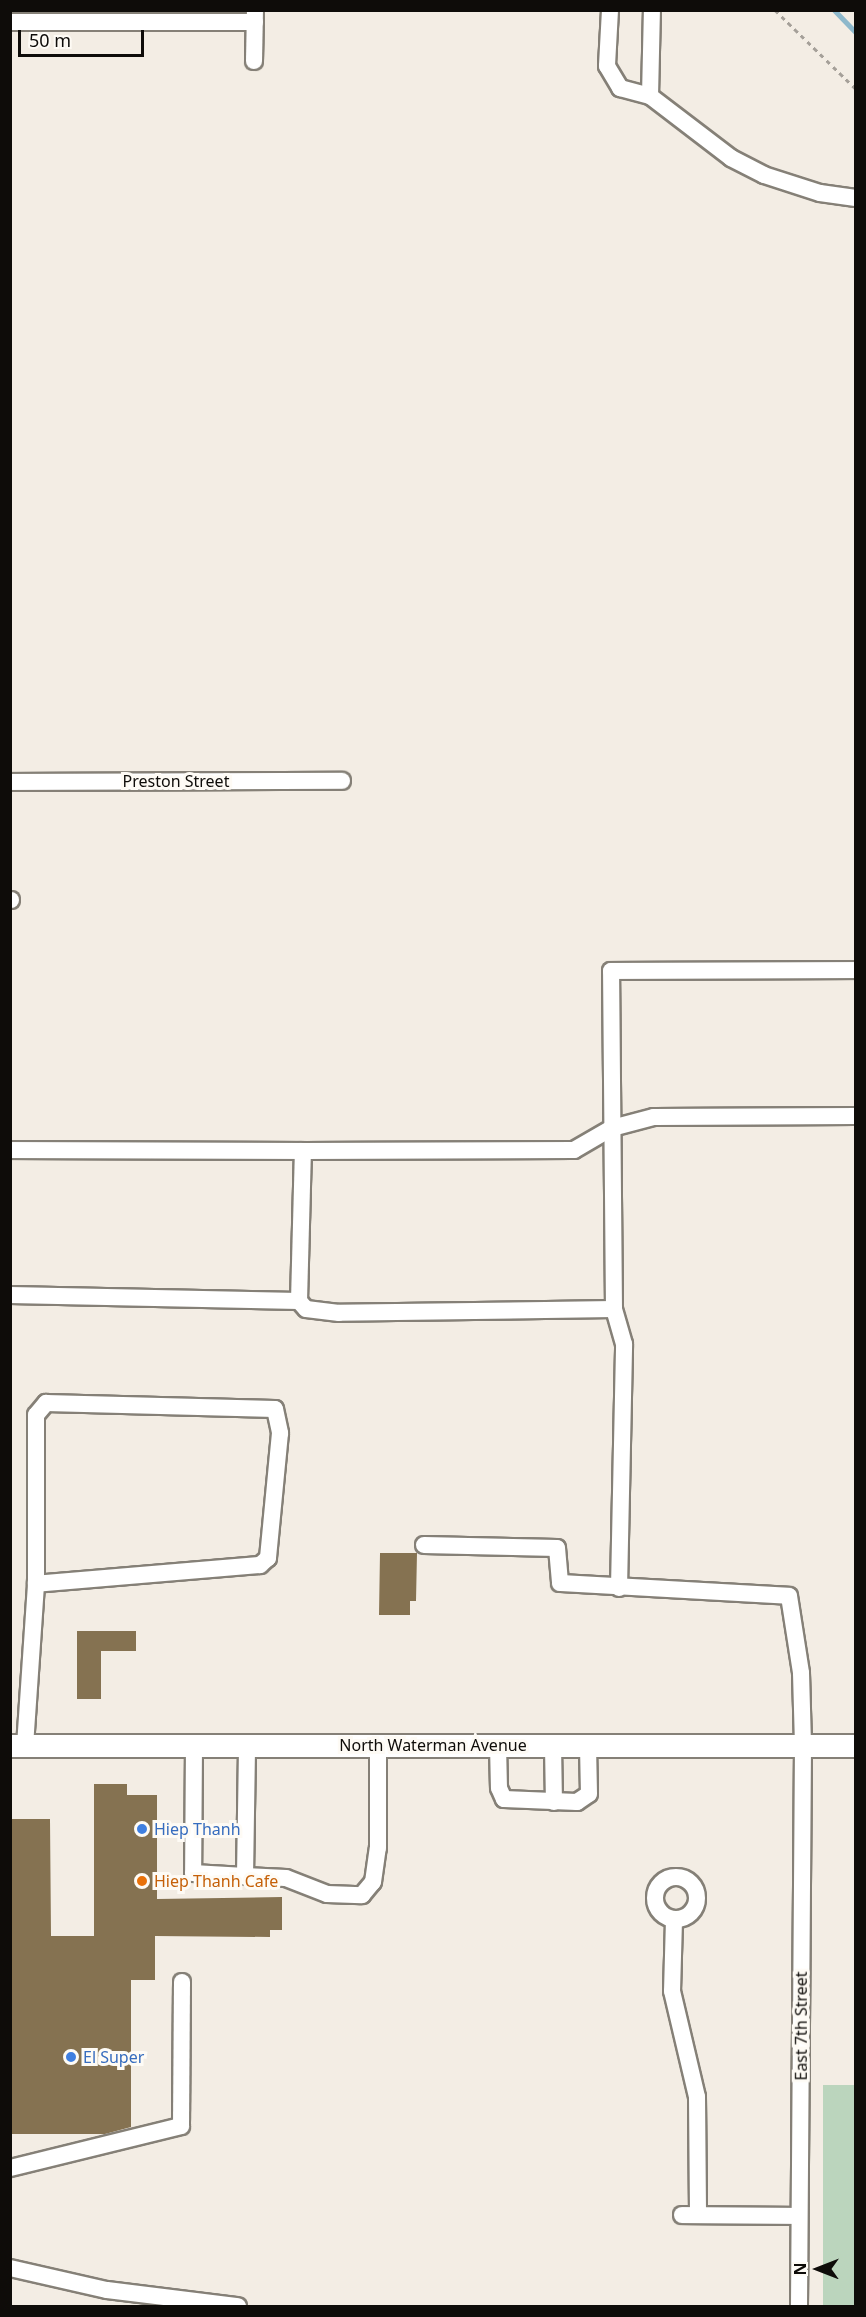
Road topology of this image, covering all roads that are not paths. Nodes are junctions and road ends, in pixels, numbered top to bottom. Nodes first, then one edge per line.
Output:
1 (610, 10) edge
2 (652, 10) edge
3 (255, 16) edge
4 (10, 22) edge
5 (254, 62) dead end
6 (650, 96) junction
7 (855, 198) edge
8 (342, 781) dead end
9 (10, 782) edge
10 (855, 970) edge
11 (855, 1116) edge
12 (612, 1128) junction
13 (10, 1150) edge
14 (303, 1151) junction
15 (10, 1295) edge
16 (299, 1301) junction
17 (614, 1309) junction
18 (424, 1545) dead end
19 (36, 1584) junction
20 (620, 1588) junction
21 (194, 1745) junction
22 (247, 1745) junction
23 (378, 1745) junction
24 (498, 1745) junction
25 (18, 1746) edge
26 (553, 1746) junction
27 (588, 1746) junction
28 (803, 1746) junction
29 (855, 1746) edge
30 (554, 1802) junction
31 (245, 1875) junction
32 (674, 1920) dead end
33 (182, 1982) dead end
34 (10, 2168) edge
35 (799, 2216) junction
36 (10, 2268) edge
37 (238, 2307) edge
38 (799, 2307) edge

1 - 6 street
2 - 6 street
3 - 4 street
3 - 5 street
6 - 7 street
8 - 9 street, Preston Street
10 - 12 street
11 - 12 street
12 - 14 street
12 - 17 street
13 - 14 street
14 - 16 street
15 - 16 street
16 - 17 street
17 - 20 street
18 - 20 street
19 - 19 street
19 - 25 street
20 - 28 street, East 7th Street
21 - 22 main road, North Waterman Avenue
21 - 25 main road, North Waterman Avenue
21 - 31 street
22 - 23 main road, North Waterman Avenue
22 - 31 street
23 - 24 main road, North Waterman Avenue
23 - 31 street
24 - 26 main road, North Waterman Avenue
24 - 30 street
26 - 27 main road, North Waterman Avenue
26 - 30 street
27 - 28 main road, North Waterman Avenue
27 - 30 street
28 - 29 main road, North Waterman Avenue
28 - 35 street, East 7th Street
32 - 35 street
33 - 34 street
35 - 38 street, East 7th Street
36 - 37 street

